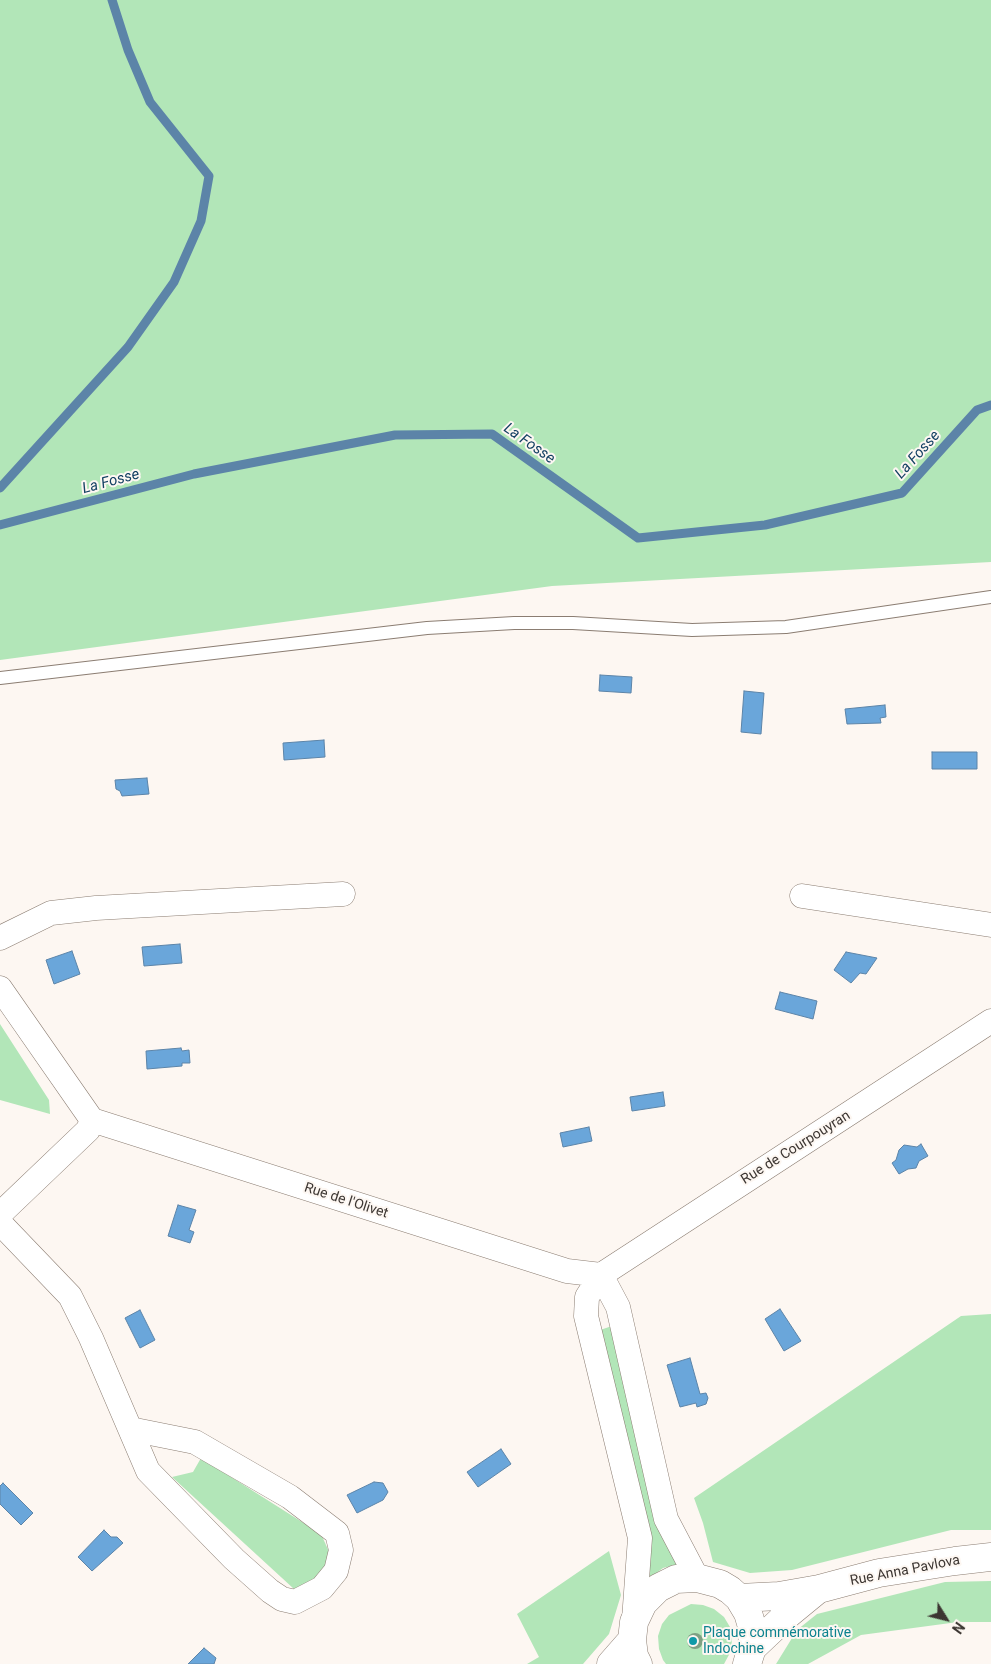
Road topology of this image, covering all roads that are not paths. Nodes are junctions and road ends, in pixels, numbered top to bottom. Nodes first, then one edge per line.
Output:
1 (991, 597) edge
2 (0, 678) edge
3 (343, 894) dead end
4 (802, 896) dead end
5 (991, 925) edge
6 (0, 938) edge
7 (0, 988) edge
8 (991, 1021) edge
9 (92, 1120) junction
10 (0, 1214) edge
11 (0, 1222) edge
12 (602, 1275) junction
13 (130, 1429) junction
14 (991, 1558) edge
15 (698, 1578) junction
16 (819, 1589) junction
17 (739, 1598) junction
18 (635, 1642) edge
19 (750, 1656) edge
20 (611, 1664) edge

1 - 2 lane
3 - 6 street
4 - 5 street
7 - 9 street
8 - 12 street, Rue de Courpouyran
9 - 10 street
9 - 12 street, Rue de l'Olivet
11 - 13 street
12 - 15 street
12 - 18 street
13 - 13 street
14 - 16 street, Rue Anna Pavlova
15 - 17 street
15 - 18 street
16 - 17 street, Rue Anna Pavlova
16 - 19 street, Rue Anna Pavlova
17 - 19 street
18 - 20 street

